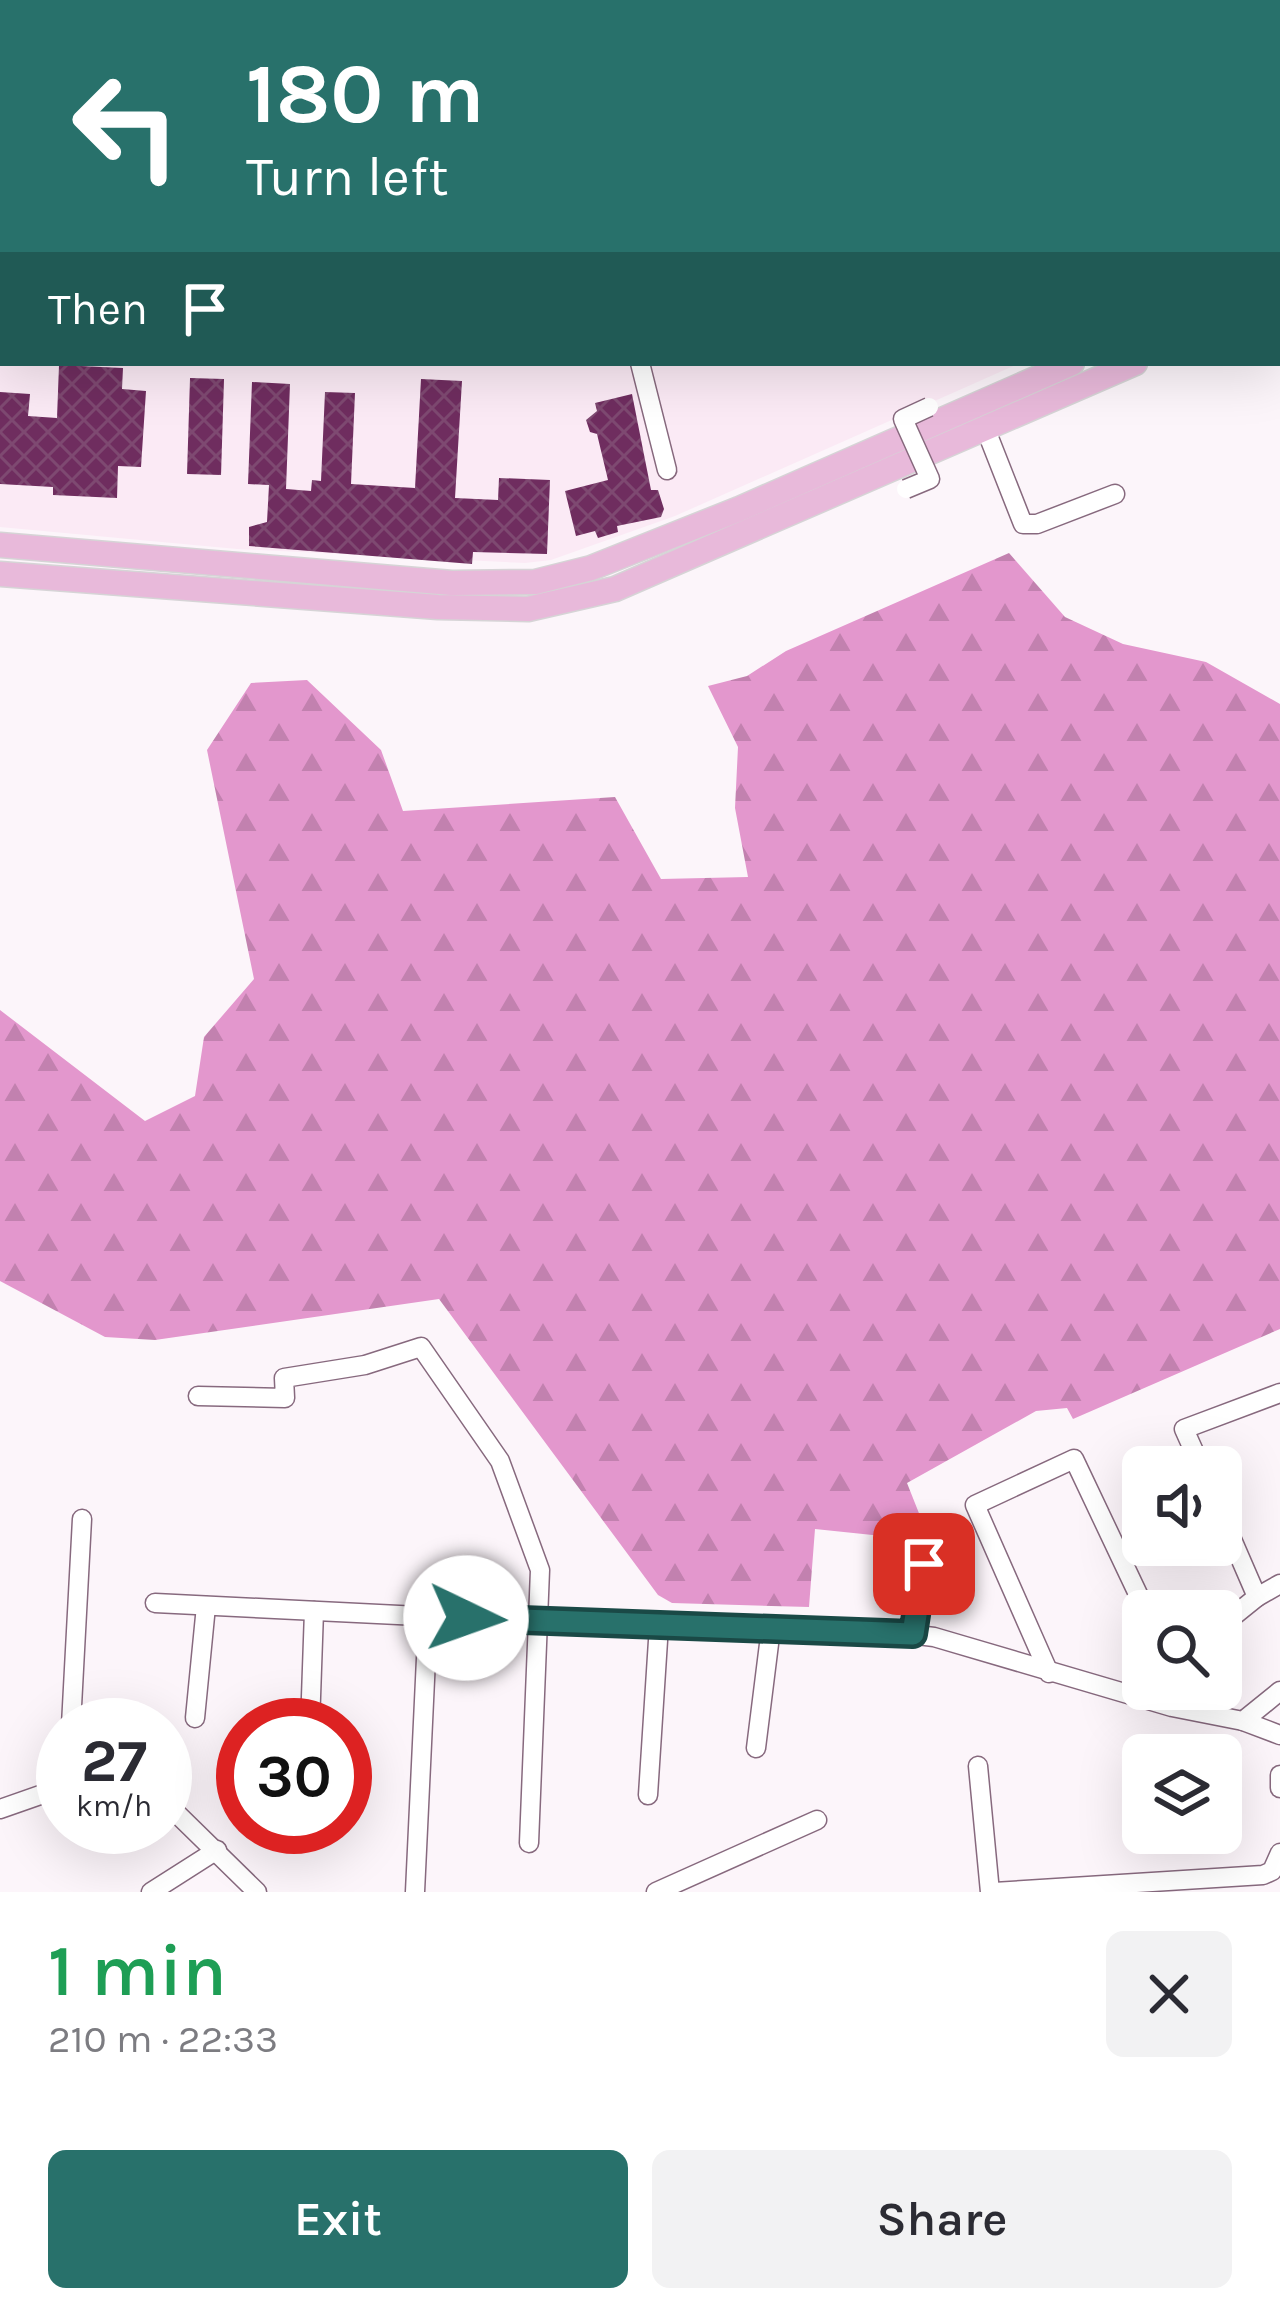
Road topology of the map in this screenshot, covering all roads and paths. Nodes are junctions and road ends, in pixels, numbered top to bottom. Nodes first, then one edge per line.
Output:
1 (641, 366) edge
2 (1047, 366) edge
3 (1065, 366) edge
4 (1128, 366) edge
5 (1011, 389) junction
6 (929, 407) dead end
7 (986, 430) junction
8 (667, 470) dead end
9 (906, 489) dead end
10 (1115, 494) dead end
11 (0, 545) edge
12 (0, 574) edge
13 (1280, 1393) edge
14 (197, 1396) dead end
15 (1192, 1446) edge
16 (82, 1519) dead end
17 (1242, 1563) edge
18 (924, 1564) dead end
19 (1280, 1584) edge
20 (1136, 1590) edge
21 (1257, 1598) junction
22 (155, 1603) dead end
23 (206, 1606) junction
24 (1242, 1610) edge
25 (314, 1611) junction
26 (428, 1616) junction
27 (540, 1622) junction
28 (659, 1625) junction
29 (771, 1628) junction
30 (913, 1634) junction
31 (1049, 1672) junction
32 (1122, 1686) edge
33 (1280, 1691) edge
34 (72, 1698) edge
35 (311, 1698) edge
36 (1214, 1710) edge
37 (195, 1718) dead end
38 (1244, 1721) junction
39 (1280, 1735) edge
40 (756, 1748) dead end
41 (978, 1766) dead end
42 (1280, 1775) edge
43 (1280, 1788) edge
44 (647, 1795) dead end
45 (36, 1796) edge
46 (0, 1809) edge
47 (817, 1820) dead end
48 (192, 1827) edge
49 (530, 1843) dead end
50 (216, 1849) edge
51 (216, 1851) edge
52 (1280, 1853) edge
53 (221, 1854) edge
54 (1261, 1884) edge
55 (151, 1892) edge
56 (257, 1892) edge
57 (415, 1892) edge
58 (656, 1892) edge
59 (992, 1892) edge

1 - 8 street
2 - 5 main road
3 - 5 main road
4 - 7 main road
5 - 11 main road
6 - 9 street, bridge
7 - 10 street
7 - 12 main road
13 - 15 street
14 - 27 street
16 - 34 street
17 - 21 street
18 - 30 street
19 - 21 street
20 - 31 street
21 - 24 street
22 - 23 street
23 - 25 street
23 - 37 street
25 - 26 street
25 - 35 street
26 - 27 street
26 - 57 street
27 - 28 street
27 - 49 street
28 - 29 street
28 - 44 street
29 - 30 street
29 - 40 street
30 - 31 street
31 - 32 street
33 - 38 street
36 - 38 street
38 - 39 street
41 - 59 street
42 - 43 street
45 - 46 street
47 - 58 street
48 - 50 street
51 - 55 street
52 - 54 street
53 - 56 street
54 - 59 street

